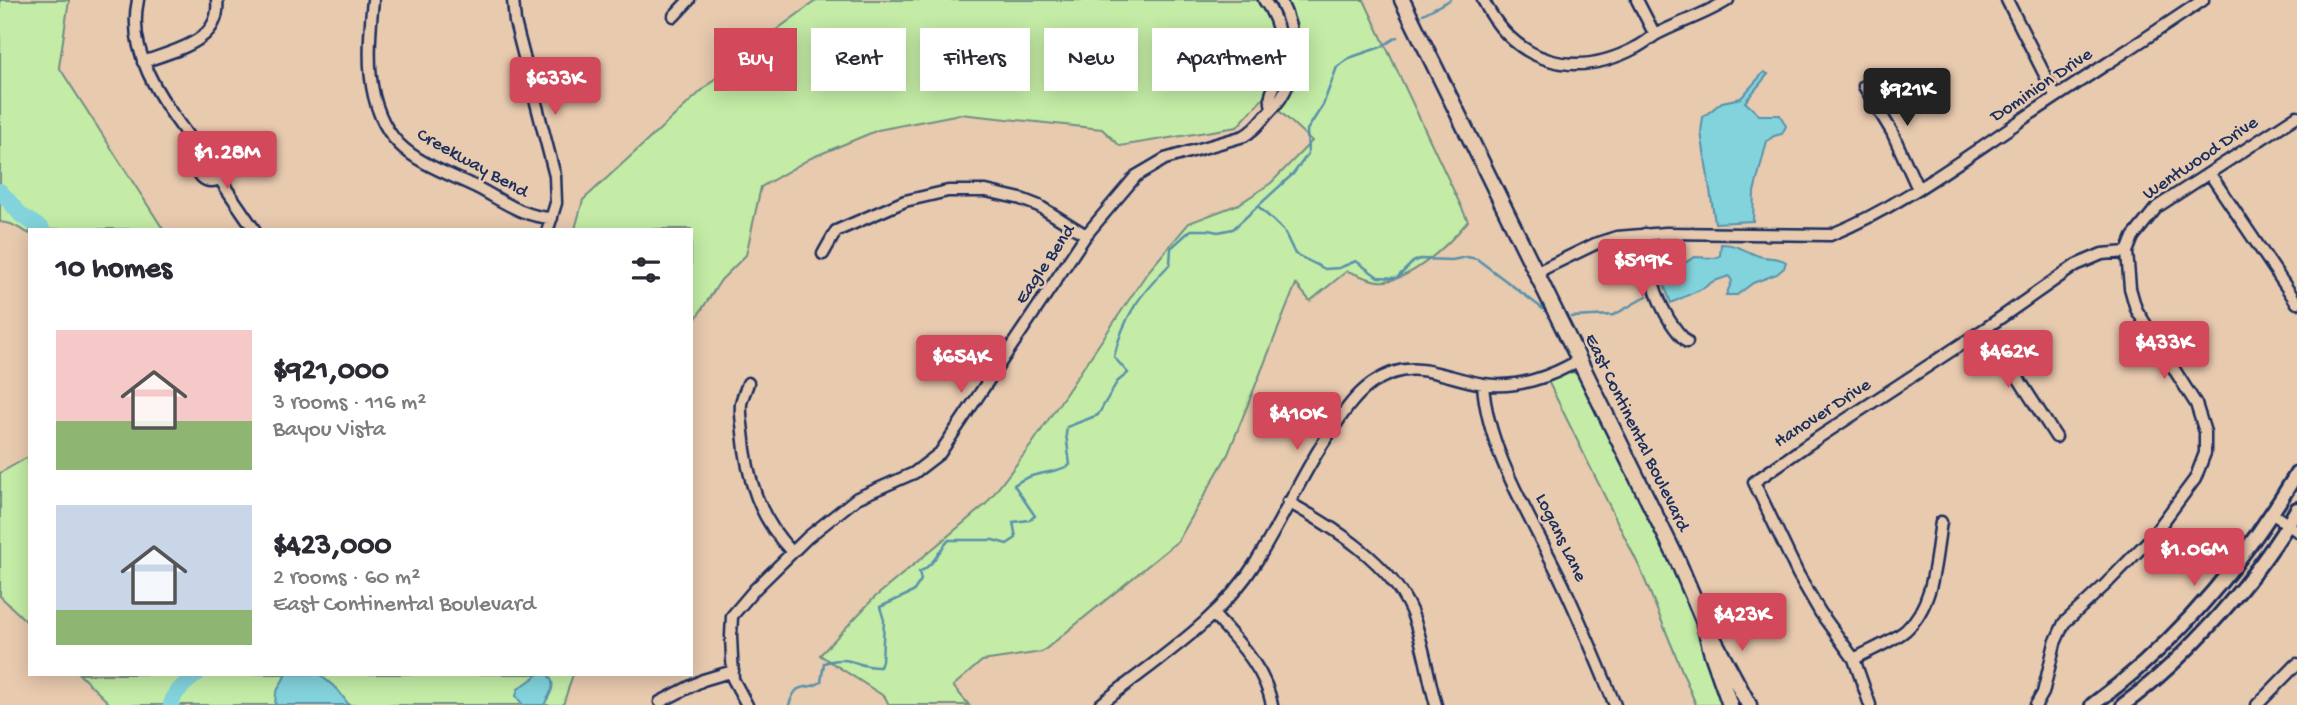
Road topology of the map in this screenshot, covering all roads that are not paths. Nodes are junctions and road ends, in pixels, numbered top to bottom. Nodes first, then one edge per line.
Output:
1 (138, 0) edge
2 (217, 0) edge
3 (373, 0) edge
4 (513, 0) edge
5 (689, 0) edge
6 (1264, 0) edge
7 (1280, 0) edge
8 (1402, 0) edge
9 (1483, 0) edge
10 (1637, 0) edge
11 (1728, 0) edge
12 (2007, 0) edge
13 (2196, 2) edge
14 (674, 16) dead end
15 (1655, 35) junction
16 (143, 62) junction
17 (1864, 86) dead end
18 (2056, 97) junction
19 (1272, 108) junction
20 (2297, 116) edge
21 (203, 157) junction
22 (2210, 174) junction
23 (219, 178) junction
24 (1917, 187) junction
25 (552, 218) junction
26 (253, 228) edge
27 (548, 228) edge
28 (1645, 234) junction
29 (1086, 235) junction
30 (2127, 252) junction
31 (823, 254) dead end
32 (1537, 272) junction
33 (2297, 303) edge
34 (1986, 327) junction
35 (1687, 342) dead end
36 (964, 359) dead end
37 (1579, 360) junction
38 (993, 375) junction
39 (748, 383) dead end
40 (1483, 384) junction
41 (2056, 437) dead end
42 (2297, 474) edge
43 (1288, 502) junction
44 (2297, 509) edge
45 (2273, 514) junction
46 (1941, 522) dead end
47 (2292, 528) edge
48 (792, 552) junction
49 (1214, 615) junction
50 (1703, 620) junction
51 (1854, 659) junction
52 (2297, 664) edge
53 (733, 671) junction
54 (660, 702) dead end
55 (747, 705) edge
56 (1100, 705) edge
57 (1272, 705) edge
58 (1436, 705) edge
59 (1615, 705) edge
60 (1730, 705) edge
61 (1749, 705) edge
62 (1870, 705) edge
63 (2036, 705) edge
64 (2092, 705) edge
65 (2123, 705) edge
66 (2256, 705) edge

1 - 16 street
2 - 16 street
3 - 25 street, Creekway Bend
4 - 25 street
5 - 14 street
6 - 19 street
7 - 19 street, Eagle Bend
8 - 32 main road, East Continental Boulevard
9 - 15 street
10 - 15 street
11 - 15 street
12 - 18 street
13 - 18 street, Dominion Drive
16 - 21 street
17 - 24 street
18 - 24 street, Dominion Drive
19 - 29 street, Eagle Bend
20 - 22 street, Wentwood Drive
21 - 23 street
21 - 23 street
22 - 30 street, Wentwood Drive
22 - 33 street
23 - 26 street
24 - 28 street, Dominion Drive
25 - 27 street
28 - 32 street, Dominion Drive
28 - 35 street
29 - 31 street
29 - 38 street, Eagle Bend
30 - 34 street, Hanover Drive
30 - 63 street
32 - 37 main road, East Continental Boulevard
34 - 41 street
34 - 51 street, Hanover Drive
36 - 38 street
37 - 40 street
37 - 50 main road, East Continental Boulevard
38 - 48 street, Eagle Bend
39 - 48 street
40 - 43 street
40 - 59 street, Logans Lane
42 - 45 street
43 - 49 street
43 - 58 street
44 - 47 street
45 - 47 street
45 - 64 street
46 - 51 street
47 - 65 street
48 - 53 street, Eagle Bend
49 - 56 street
49 - 57 street
50 - 60 main road, East Continental Boulevard
50 - 61 main road, East Continental Boulevard
51 - 62 street, Hanover Drive
52 - 66 street
53 - 54 street
53 - 55 street, Eagle Bend

